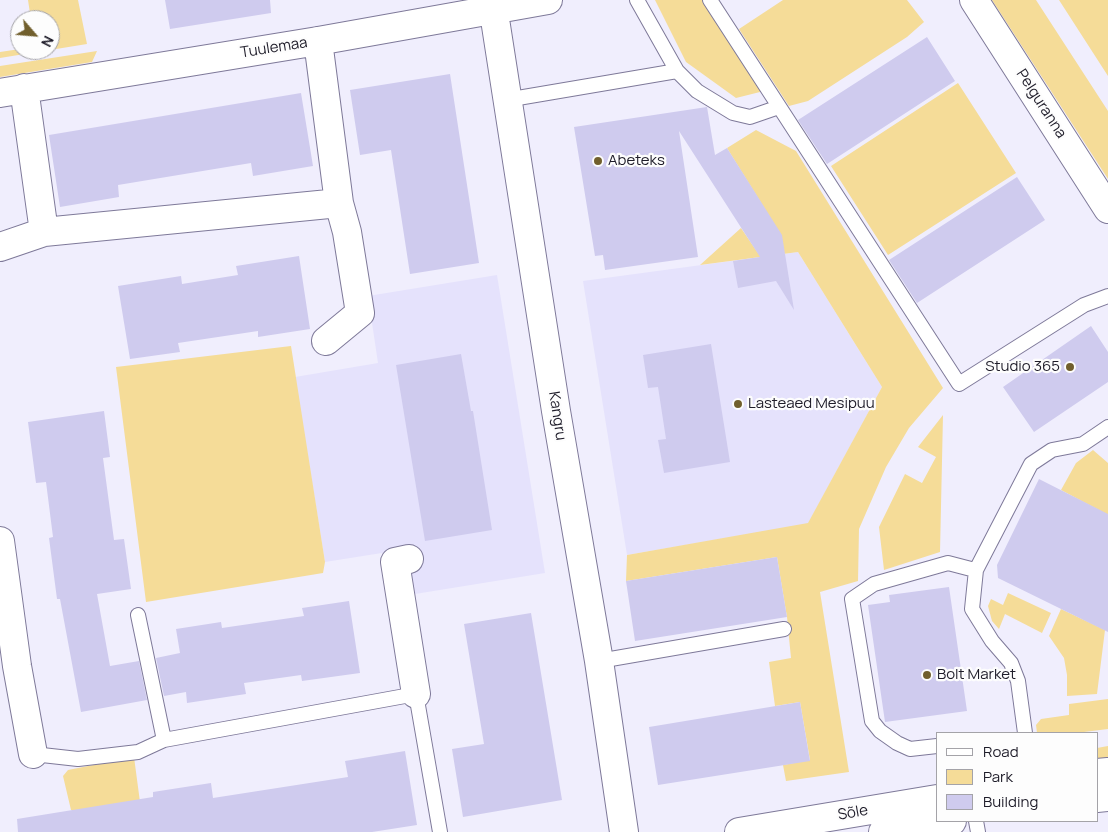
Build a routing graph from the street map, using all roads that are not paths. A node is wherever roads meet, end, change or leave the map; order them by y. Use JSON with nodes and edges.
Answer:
{"nodes":[{"id":1,"x":548,"y":0,"type":"edge"},
{"id":2,"x":637,"y":0,"type":"edge"},
{"id":3,"x":710,"y":0,"type":"edge"},
{"id":4,"x":974,"y":0,"type":"edge"},
{"id":5,"x":493,"y":6,"type":"edge"},
{"id":6,"x":318,"y":41,"type":"junction"},
{"id":7,"x":677,"y":70,"type":"junction"},
{"id":8,"x":12,"y":91,"type":"edge"},
{"id":9,"x":506,"y":100,"type":"junction"},
{"id":10,"x":779,"y":107,"type":"junction"},
{"id":11,"x":339,"y":204,"type":"junction"},
{"id":12,"x":1108,"y":209,"type":"edge"},
{"id":13,"x":44,"y":232,"type":"junction"},
{"id":14,"x":0,"y":247,"type":"edge"},
{"id":15,"x":1108,"y":296,"type":"edge"},
{"id":16,"x":326,"y":341,"type":"dead end"},
{"id":17,"x":1108,"y":427,"type":"edge"},
{"id":18,"x":0,"y":541,"type":"edge"},
{"id":19,"x":409,"y":559,"type":"dead end"},
{"id":20,"x":971,"y":569,"type":"dead end"},
{"id":21,"x":138,"y":615,"type":"dead end"},
{"id":22,"x":784,"y":629,"type":"dead end"},
{"id":23,"x":599,"y":661,"type":"junction"},
{"id":24,"x":9,"y":668,"type":"edge"},
{"id":25,"x":416,"y":694,"type":"junction"},
{"id":26,"x":1025,"y":732,"type":"edge"},
{"id":27,"x":164,"y":740,"type":"junction"},
{"id":28,"x":936,"y":746,"type":"edge"},
{"id":29,"x":34,"y":754,"type":"joint"},
{"id":30,"x":936,"y":799,"type":"edge"},
{"id":31,"x":946,"y":822,"type":"edge"},
{"id":32,"x":440,"y":832,"type":"edge"},
{"id":33,"x":624,"y":832,"type":"edge"},
{"id":34,"x":739,"y":832,"type":"edge"},
{"id":35,"x":883,"y":832,"type":"edge"}],
"edges":[{"from":1,"to":5,"type":"street","name":"Tuulemaa"},
{"from":2,"to":7,"type":"lane"},
{"from":3,"to":10,"type":"lane"},
{"from":4,"to":12,"type":"street","name":"Pelguranna"},
{"from":5,"to":6,"type":"street","name":"Tuulemaa"},
{"from":5,"to":9,"type":"street","name":"Kangru"},
{"from":6,"to":8,"type":"street","name":"Tuulemaa"},
{"from":6,"to":11,"type":"street"},
{"from":7,"to":9,"type":"lane"},
{"from":7,"to":10,"type":"lane"},
{"from":8,"to":13,"type":"street"},
{"from":9,"to":23,"type":"street","name":"Kangru"},
{"from":10,"to":15,"type":"lane"},
{"from":11,"to":13,"type":"street"},
{"from":11,"to":16,"type":"street"},
{"from":13,"to":14,"type":"street"},
{"from":17,"to":26,"type":"lane"},
{"from":18,"to":24,"type":"street"},
{"from":19,"to":25,"type":"street"},
{"from":20,"to":28,"type":"lane"},
{"from":21,"to":27,"type":"lane"},
{"from":22,"to":23,"type":"lane"},
{"from":23,"to":33,"type":"street","name":"Kangru"},
{"from":24,"to":29,"type":"street"},
{"from":25,"to":27,"type":"lane"},
{"from":25,"to":32,"type":"lane"},
{"from":27,"to":29,"type":"lane"},
{"from":30,"to":34,"type":"street","name":"Sõle"},
{"from":31,"to":35,"type":"street","name":"Sõle"}]}
